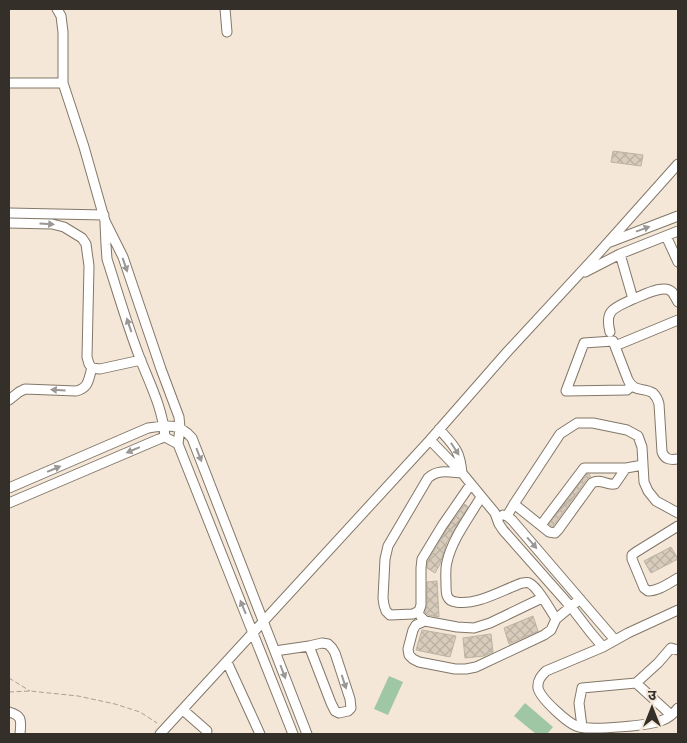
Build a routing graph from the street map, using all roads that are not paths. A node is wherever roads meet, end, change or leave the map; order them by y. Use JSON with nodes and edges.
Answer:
{"nodes":[{"id":1,"x":57,"y":9,"type":"edge"},
{"id":2,"x":225,"y":9,"type":"edge"},
{"id":3,"x":227,"y":32,"type":"dead end"},
{"id":4,"x":9,"y":83,"type":"edge"},
{"id":5,"x":63,"y":83,"type":"junction"},
{"id":6,"x":678,"y":164,"type":"edge"},
{"id":7,"x":9,"y":213,"type":"edge"},
{"id":8,"x":678,"y":216,"type":"edge"},
{"id":9,"x":104,"y":218,"type":"junction"},
{"id":10,"x":9,"y":223,"type":"edge"},
{"id":11,"x":678,"y":231,"type":"edge"},
{"id":12,"x":666,"y":236,"type":"junction"},
{"id":13,"x":608,"y":242,"type":"junction"},
{"id":14,"x":620,"y":254,"type":"junction"},
{"id":15,"x":678,"y":262,"type":"edge"},
{"id":16,"x":578,"y":276,"type":"junction"},
{"id":17,"x":134,"y":289,"type":"junction"},
{"id":18,"x":118,"y":294,"type":"junction"},
{"id":19,"x":633,"y":300,"type":"junction"},
{"id":20,"x":678,"y":302,"type":"edge"},
{"id":21,"x":678,"y":320,"type":"edge"},
{"id":22,"x":610,"y":332,"type":"dead end"},
{"id":23,"x":149,"y":336,"type":"junction"},
{"id":24,"x":134,"y":342,"type":"junction"},
{"id":25,"x":615,"y":346,"type":"junction"},
{"id":26,"x":141,"y":360,"type":"junction"},
{"id":27,"x":92,"y":368,"type":"junction"},
{"id":28,"x":163,"y":374,"type":"junction"},
{"id":29,"x":148,"y":378,"type":"junction"},
{"id":30,"x":631,"y":386,"type":"junction"},
{"id":31,"x":9,"y":400,"type":"edge"},
{"id":32,"x":164,"y":426,"type":"junction"},
{"id":33,"x":180,"y":428,"type":"junction"},
{"id":34,"x":439,"y":429,"type":"junction"},
{"id":35,"x":165,"y":437,"type":"junction"},
{"id":36,"x":430,"y":440,"type":"junction"},
{"id":37,"x":178,"y":444,"type":"junction"},
{"id":38,"x":678,"y":460,"type":"edge"},
{"id":39,"x":643,"y":465,"type":"junction"},
{"id":40,"x":626,"y":468,"type":"junction"},
{"id":41,"x":462,"y":473,"type":"junction"},
{"id":42,"x":471,"y":484,"type":"junction"},
{"id":43,"x":9,"y":488,"type":"edge"},
{"id":44,"x":481,"y":497,"type":"junction"},
{"id":45,"x":9,"y":503,"type":"edge"},
{"id":46,"x":514,"y":504,"type":"junction"},
{"id":47,"x":495,"y":513,"type":"junction"},
{"id":48,"x":678,"y":513,"type":"edge"},
{"id":49,"x":507,"y":516,"type":"junction"},
{"id":50,"x":542,"y":525,"type":"junction"},
{"id":51,"x":678,"y":526,"type":"edge"},
{"id":52,"x":678,"y":578,"type":"edge"},
{"id":53,"x":542,"y":598,"type":"junction"},
{"id":54,"x":580,"y":598,"type":"junction"},
{"id":55,"x":571,"y":607,"type":"junction"},
{"id":56,"x":678,"y":610,"type":"edge"},
{"id":57,"x":419,"y":611,"type":"junction"},
{"id":58,"x":556,"y":619,"type":"junction"},
{"id":59,"x":425,"y":621,"type":"junction"},
{"id":60,"x":263,"y":622,"type":"junction"},
{"id":61,"x":253,"y":633,"type":"junction"},
{"id":62,"x":615,"y":640,"type":"junction"},
{"id":63,"x":310,"y":646,"type":"junction"},
{"id":64,"x":603,"y":646,"type":"junction"},
{"id":65,"x":678,"y":650,"type":"edge"},
{"id":66,"x":275,"y":651,"type":"junction"},
{"id":67,"x":227,"y":662,"type":"junction"},
{"id":68,"x":636,"y":682,"type":"junction"},
{"id":69,"x":183,"y":710,"type":"junction"},
{"id":70,"x":9,"y":712,"type":"edge"},
{"id":71,"x":675,"y":712,"type":"edge"},
{"id":72,"x":582,"y":727,"type":"junction"},
{"id":73,"x":163,"y":731,"type":"edge"},
{"id":74,"x":207,"y":731,"type":"dead end"},
{"id":75,"x":20,"y":734,"type":"edge"},
{"id":76,"x":260,"y":734,"type":"edge"},
{"id":77,"x":293,"y":734,"type":"edge"},
{"id":78,"x":307,"y":734,"type":"edge"}],
"edges":[{"from":1,"to":5,"type":"street"},
{"from":2,"to":3,"type":"street"},
{"from":4,"to":5,"type":"street"},
{"from":5,"to":9,"type":"street"},
{"from":6,"to":13,"type":"street"},
{"from":7,"to":9,"type":"street"},
{"from":13,"to":8,"type":"street","one_way":true},
{"from":9,"to":17,"type":"street","one_way":true},
{"from":9,"to":18,"type":"street"},
{"from":10,"to":27,"type":"street","one_way":true},
{"from":11,"to":12,"type":"street"},
{"from":12,"to":14,"type":"street"},
{"from":12,"to":15,"type":"street"},
{"from":13,"to":16,"type":"street"},
{"from":14,"to":16,"type":"street"},
{"from":14,"to":19,"type":"street"},
{"from":16,"to":34,"type":"street"},
{"from":17,"to":18,"type":"street"},
{"from":17,"to":23,"type":"street"},
{"from":24,"to":18,"type":"street","one_way":true},
{"from":19,"to":20,"type":"street"},
{"from":19,"to":22,"type":"street"},
{"from":21,"to":25,"type":"street"},
{"from":23,"to":24,"type":"street"},
{"from":23,"to":28,"type":"street"},
{"from":24,"to":26,"type":"street"},
{"from":25,"to":30,"type":"street"},
{"from":25,"to":30,"type":"street"},
{"from":26,"to":27,"type":"street"},
{"from":26,"to":29,"type":"street"},
{"from":27,"to":31,"type":"street","one_way":true},
{"from":28,"to":29,"type":"street"},
{"from":28,"to":33,"type":"street"},
{"from":29,"to":32,"type":"street"},
{"from":30,"to":38,"type":"street"},
{"from":32,"to":33,"type":"street"},
{"from":32,"to":35,"type":"street"},
{"from":43,"to":32,"type":"street","one_way":true},
{"from":33,"to":37,"type":"street"},
{"from":33,"to":60,"type":"street","one_way":true},
{"from":34,"to":36,"type":"street"},
{"from":34,"to":41,"type":"street","one_way":true},
{"from":35,"to":37,"type":"street"},
{"from":35,"to":45,"type":"street","one_way":true},
{"from":36,"to":41,"type":"street"},
{"from":36,"to":60,"type":"street"},
{"from":61,"to":37,"type":"street","one_way":true},
{"from":39,"to":40,"type":"street"},
{"from":39,"to":46,"type":"street"},
{"from":39,"to":48,"type":"street"},
{"from":40,"to":50,"type":"street"},
{"from":40,"to":50,"type":"street"},
{"from":41,"to":42,"type":"street"},
{"from":41,"to":57,"type":"street"},
{"from":42,"to":44,"type":"street"},
{"from":42,"to":57,"type":"street"},
{"from":44,"to":47,"type":"street"},
{"from":44,"to":53,"type":"street"},
{"from":46,"to":49,"type":"street"},
{"from":46,"to":50,"type":"street"},
{"from":47,"to":49,"type":"street"},
{"from":47,"to":55,"type":"street"},
{"from":49,"to":54,"type":"street","one_way":true},
{"from":51,"to":52,"type":"street"},
{"from":53,"to":58,"type":"street"},
{"from":53,"to":59,"type":"street"},
{"from":54,"to":55,"type":"street"},
{"from":54,"to":62,"type":"street"},
{"from":55,"to":58,"type":"street"},
{"from":55,"to":64,"type":"street"},
{"from":56,"to":62,"type":"street"},
{"from":57,"to":59,"type":"street"},
{"from":58,"to":59,"type":"street"},
{"from":60,"to":61,"type":"street"},
{"from":60,"to":66,"type":"street"},
{"from":61,"to":67,"type":"street"},
{"from":61,"to":77,"type":"street"},
{"from":62,"to":64,"type":"street"},
{"from":63,"to":63,"type":"street","one_way":true},
{"from":63,"to":66,"type":"street"},
{"from":64,"to":72,"type":"street"},
{"from":65,"to":68,"type":"street"},
{"from":66,"to":78,"type":"street","one_way":true},
{"from":67,"to":69,"type":"street"},
{"from":67,"to":76,"type":"street"},
{"from":68,"to":71,"type":"street"},
{"from":68,"to":72,"type":"street"},
{"from":69,"to":73,"type":"street"},
{"from":69,"to":74,"type":"street"},
{"from":70,"to":75,"type":"street"},
{"from":71,"to":72,"type":"street"}]}
